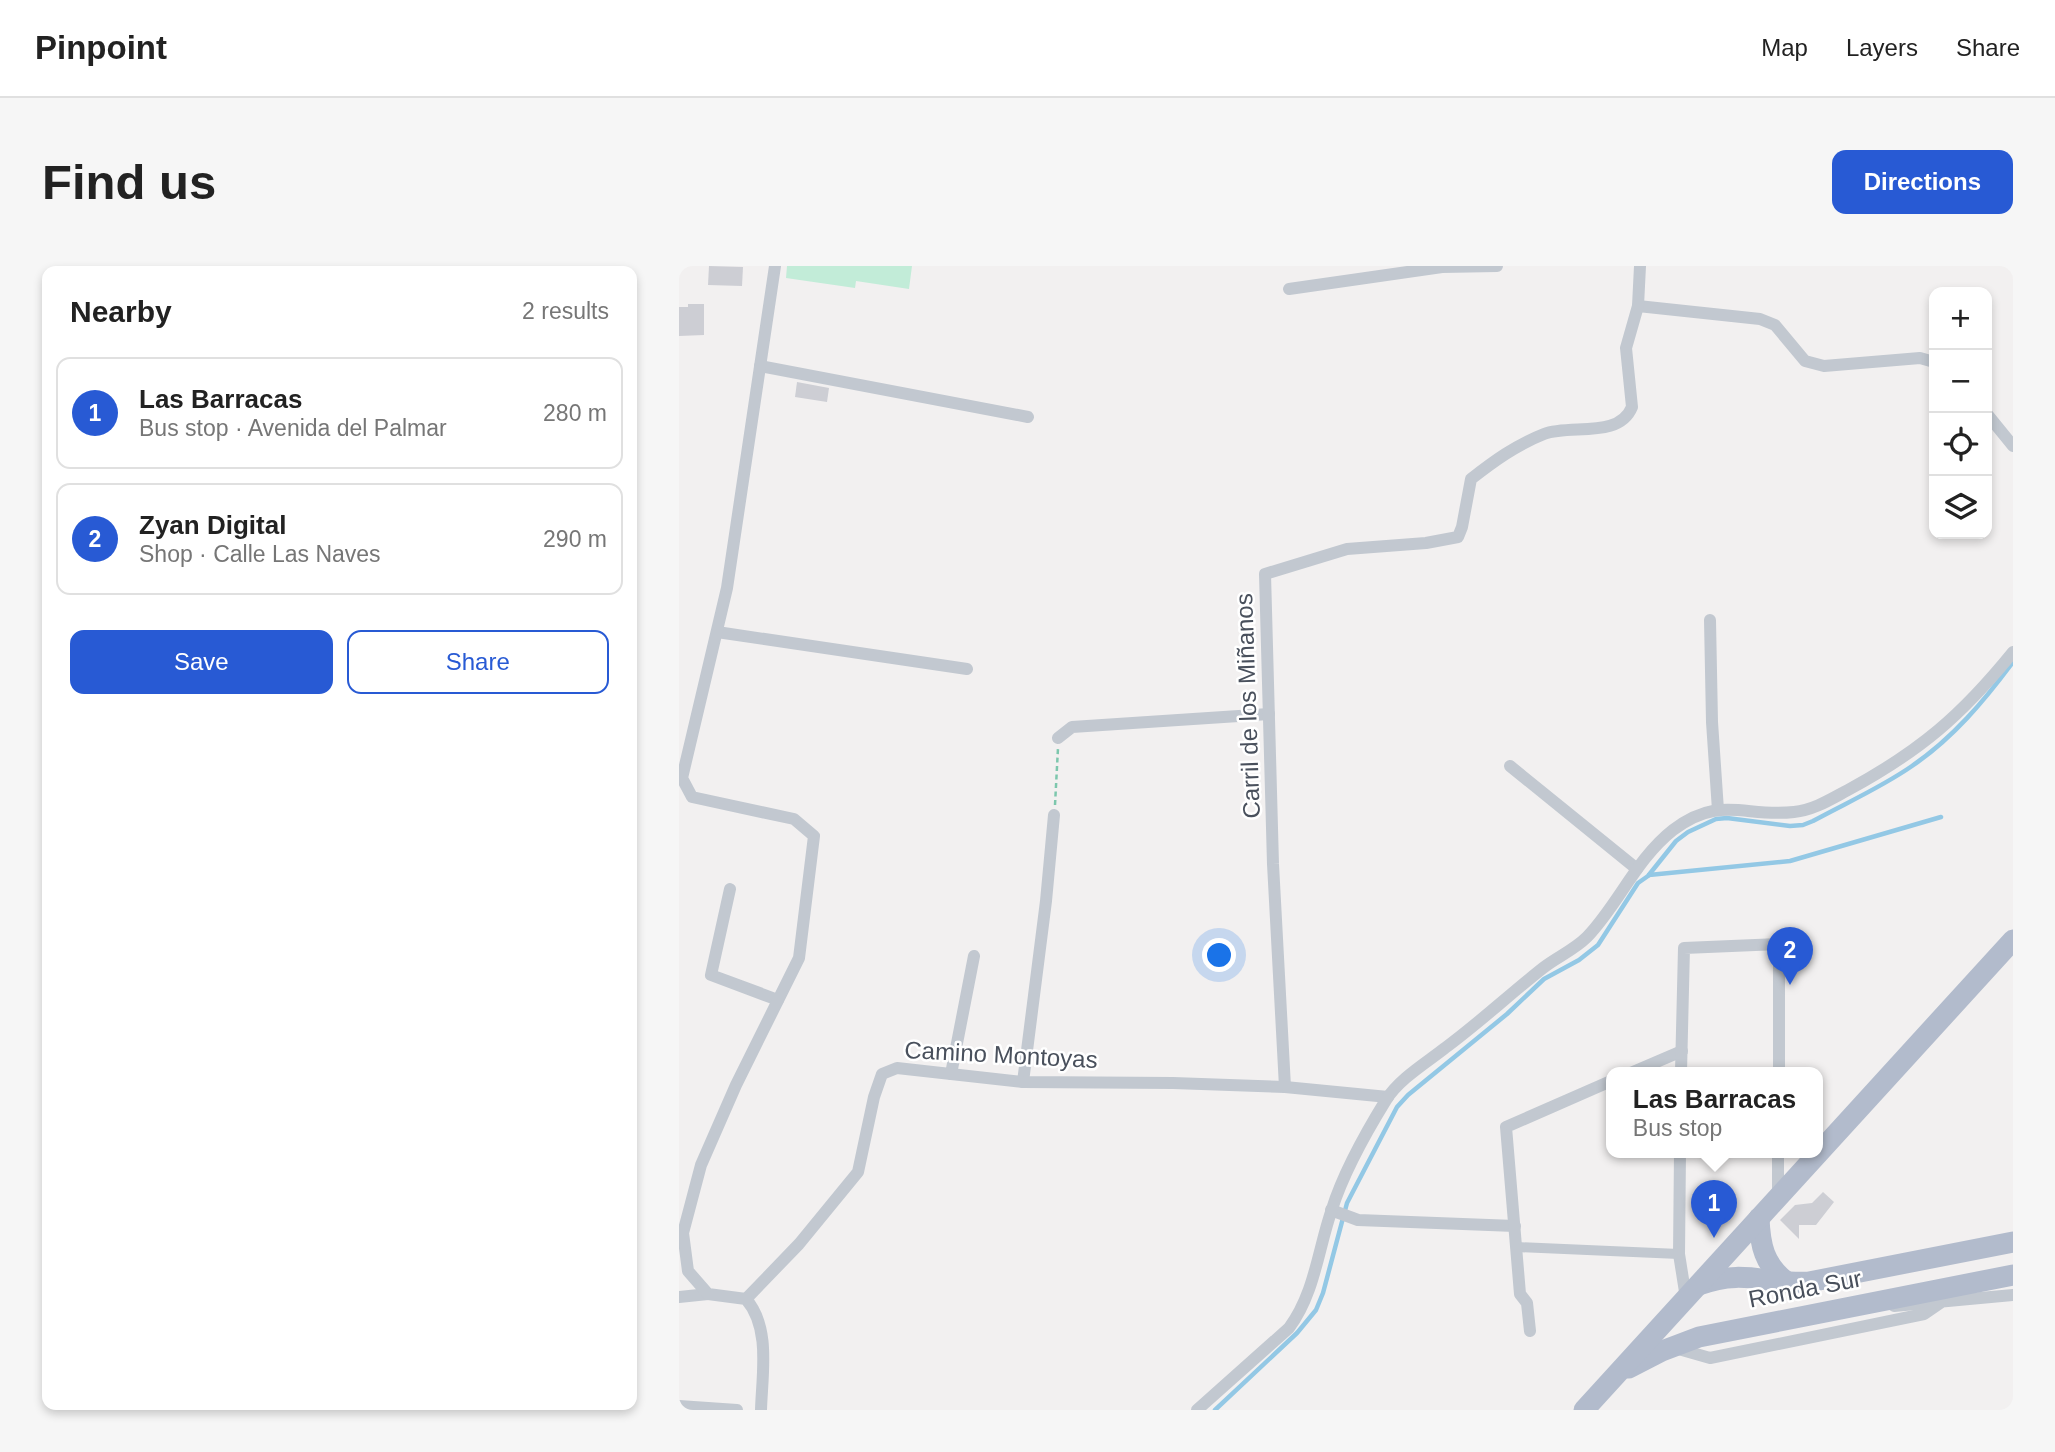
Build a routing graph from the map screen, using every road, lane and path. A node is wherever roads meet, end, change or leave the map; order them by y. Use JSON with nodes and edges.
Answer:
{"nodes":[{"id":1,"x":775,"y":266,"type":"edge"},
{"id":2,"x":1497,"y":266,"type":"edge"},
{"id":3,"x":1640,"y":266,"type":"edge"},
{"id":4,"x":1289,"y":289,"type":"dead end"},
{"id":5,"x":1638,"y":306,"type":"junction"},
{"id":6,"x":1929,"y":361,"type":"edge"},
{"id":7,"x":760,"y":366,"type":"junction"},
{"id":8,"x":1028,"y":417,"type":"dead end"},
{"id":9,"x":1992,"y":420,"type":"edge"},
{"id":10,"x":2013,"y":446,"type":"edge"},
{"id":11,"x":1710,"y":620,"type":"dead end"},
{"id":12,"x":717,"y":632,"type":"junction"},
{"id":13,"x":2013,"y":652,"type":"edge"},
{"id":14,"x":967,"y":668,"type":"dead end"},
{"id":15,"x":1269,"y":714,"type":"junction"},
{"id":16,"x":1058,"y":738,"type":"joint"},
{"id":17,"x":1510,"y":766,"type":"dead end"},
{"id":18,"x":1718,"y":810,"type":"junction"},
{"id":19,"x":1054,"y":815,"type":"joint"},
{"id":20,"x":1637,"y":869,"type":"junction"},
{"id":21,"x":730,"y":889,"type":"dead end"},
{"id":22,"x":2013,"y":940,"type":"edge"},
{"id":23,"x":974,"y":956,"type":"dead end"},
{"id":24,"x":778,"y":1000,"type":"junction"},
{"id":25,"x":1682,"y":1051,"type":"junction"},
{"id":26,"x":1645,"y":1067,"type":"edge"},
{"id":27,"x":1681,"y":1067,"type":"edge"},
{"id":28,"x":1779,"y":1067,"type":"edge"},
{"id":29,"x":951,"y":1074,"type":"junction"},
{"id":30,"x":1023,"y":1082,"type":"junction"},
{"id":31,"x":1606,"y":1084,"type":"edge"},
{"id":32,"x":1285,"y":1087,"type":"junction"},
{"id":33,"x":1388,"y":1097,"type":"junction"},
{"id":34,"x":1823,"y":1149,"type":"edge"},
{"id":35,"x":1680,"y":1158,"type":"edge"},
{"id":36,"x":1778,"y":1158,"type":"edge"},
{"id":37,"x":1814,"y":1158,"type":"edge"},
{"id":38,"x":1778,"y":1198,"type":"junction"},
{"id":39,"x":1331,"y":1210,"type":"junction"},
{"id":40,"x":1759,"y":1218,"type":"junction"},
{"id":41,"x":1515,"y":1226,"type":"junction"},
{"id":42,"x":2013,"y":1242,"type":"edge"},
{"id":43,"x":1517,"y":1247,"type":"junction"},
{"id":44,"x":1679,"y":1254,"type":"junction"},
{"id":45,"x":1897,"y":1265,"type":"junction"},
{"id":46,"x":2013,"y":1275,"type":"edge"},
{"id":47,"x":1787,"y":1282,"type":"junction"},
{"id":48,"x":1692,"y":1292,"type":"junction"},
{"id":49,"x":708,"y":1294,"type":"junction"},
{"id":50,"x":2013,"y":1295,"type":"edge"},
{"id":51,"x":679,"y":1297,"type":"edge"},
{"id":52,"x":746,"y":1299,"type":"junction"},
{"id":53,"x":1940,"y":1303,"type":"junction"},
{"id":54,"x":1848,"y":1308,"type":"junction"},
{"id":55,"x":1815,"y":1314,"type":"junction"},
{"id":56,"x":1530,"y":1331,"type":"dead end"},
{"id":57,"x":1671,"y":1347,"type":"junction"},
{"id":58,"x":1615,"y":1376,"type":"junction"},
{"id":59,"x":679,"y":1406,"type":"edge"},
{"id":60,"x":737,"y":1410,"type":"edge"},
{"id":61,"x":761,"y":1410,"type":"edge"},
{"id":62,"x":1197,"y":1410,"type":"edge"},
{"id":63,"x":1584,"y":1410,"type":"edge"}],
"edges":[{"from":1,"to":7,"type":"street"},
{"from":2,"to":4,"type":"street"},
{"from":3,"to":5,"type":"street"},
{"from":5,"to":6,"type":"street"},
{"from":5,"to":15,"type":"street","name":"Carril de los Miñanos"},
{"from":7,"to":8,"type":"street"},
{"from":7,"to":12,"type":"street"},
{"from":9,"to":10,"type":"street"},
{"from":11,"to":18,"type":"street"},
{"from":12,"to":14,"type":"street"},
{"from":12,"to":24,"type":"street"},
{"from":13,"to":18,"type":"street"},
{"from":15,"to":16,"type":"street"},
{"from":15,"to":32,"type":"street","name":"Carril de los Miñanos"},
{"from":16,"to":19,"type":"path"},
{"from":17,"to":20,"type":"street"},
{"from":18,"to":20,"type":"street"},
{"from":19,"to":30,"type":"street"},
{"from":20,"to":33,"type":"street"},
{"from":21,"to":24,"type":"street"},
{"from":22,"to":34,"type":"main road"},
{"from":23,"to":29,"type":"street"},
{"from":24,"to":49,"type":"street"},
{"from":25,"to":26,"type":"street"},
{"from":25,"to":27,"type":"street"},
{"from":25,"to":28,"type":"street"},
{"from":29,"to":30,"type":"street","name":"Camino Montoyas"},
{"from":29,"to":52,"type":"street","name":"Camino Montoyas"},
{"from":30,"to":32,"type":"street","name":"Camino Montoyas"},
{"from":31,"to":41,"type":"street"},
{"from":32,"to":33,"type":"street","name":"Camino Montoyas"},
{"from":33,"to":39,"type":"street"},
{"from":35,"to":44,"type":"street"},
{"from":36,"to":38,"type":"street"},
{"from":37,"to":38,"type":"main road"},
{"from":38,"to":40,"type":"main road"},
{"from":39,"to":41,"type":"street"},
{"from":39,"to":62,"type":"street"},
{"from":40,"to":47,"type":"main road"},
{"from":40,"to":48,"type":"main road"},
{"from":41,"to":43,"type":"street"},
{"from":42,"to":45,"type":"main road","name":"Ronda Sur"},
{"from":43,"to":44,"type":"street"},
{"from":43,"to":56,"type":"street"},
{"from":44,"to":48,"type":"street"},
{"from":45,"to":47,"type":"main road","name":"Ronda Sur"},
{"from":45,"to":55,"type":"main road"},
{"from":46,"to":54,"type":"main road","name":"Ronda Sur"},
{"from":47,"to":48,"type":"main road","name":"Ronda Sur"},
{"from":48,"to":58,"type":"main road"},
{"from":49,"to":51,"type":"street"},
{"from":49,"to":52,"type":"street"},
{"from":50,"to":53,"type":"street"},
{"from":52,"to":61,"type":"street"},
{"from":53,"to":54,"type":"street"},
{"from":53,"to":57,"type":"street"},
{"from":54,"to":55,"type":"main road","name":"Ronda Sur"},
{"from":55,"to":57,"type":"main road","name":"Ronda Sur"},
{"from":57,"to":58,"type":"main road","name":"Ronda Sur"},
{"from":58,"to":63,"type":"main road"},
{"from":59,"to":60,"type":"street"}]}
